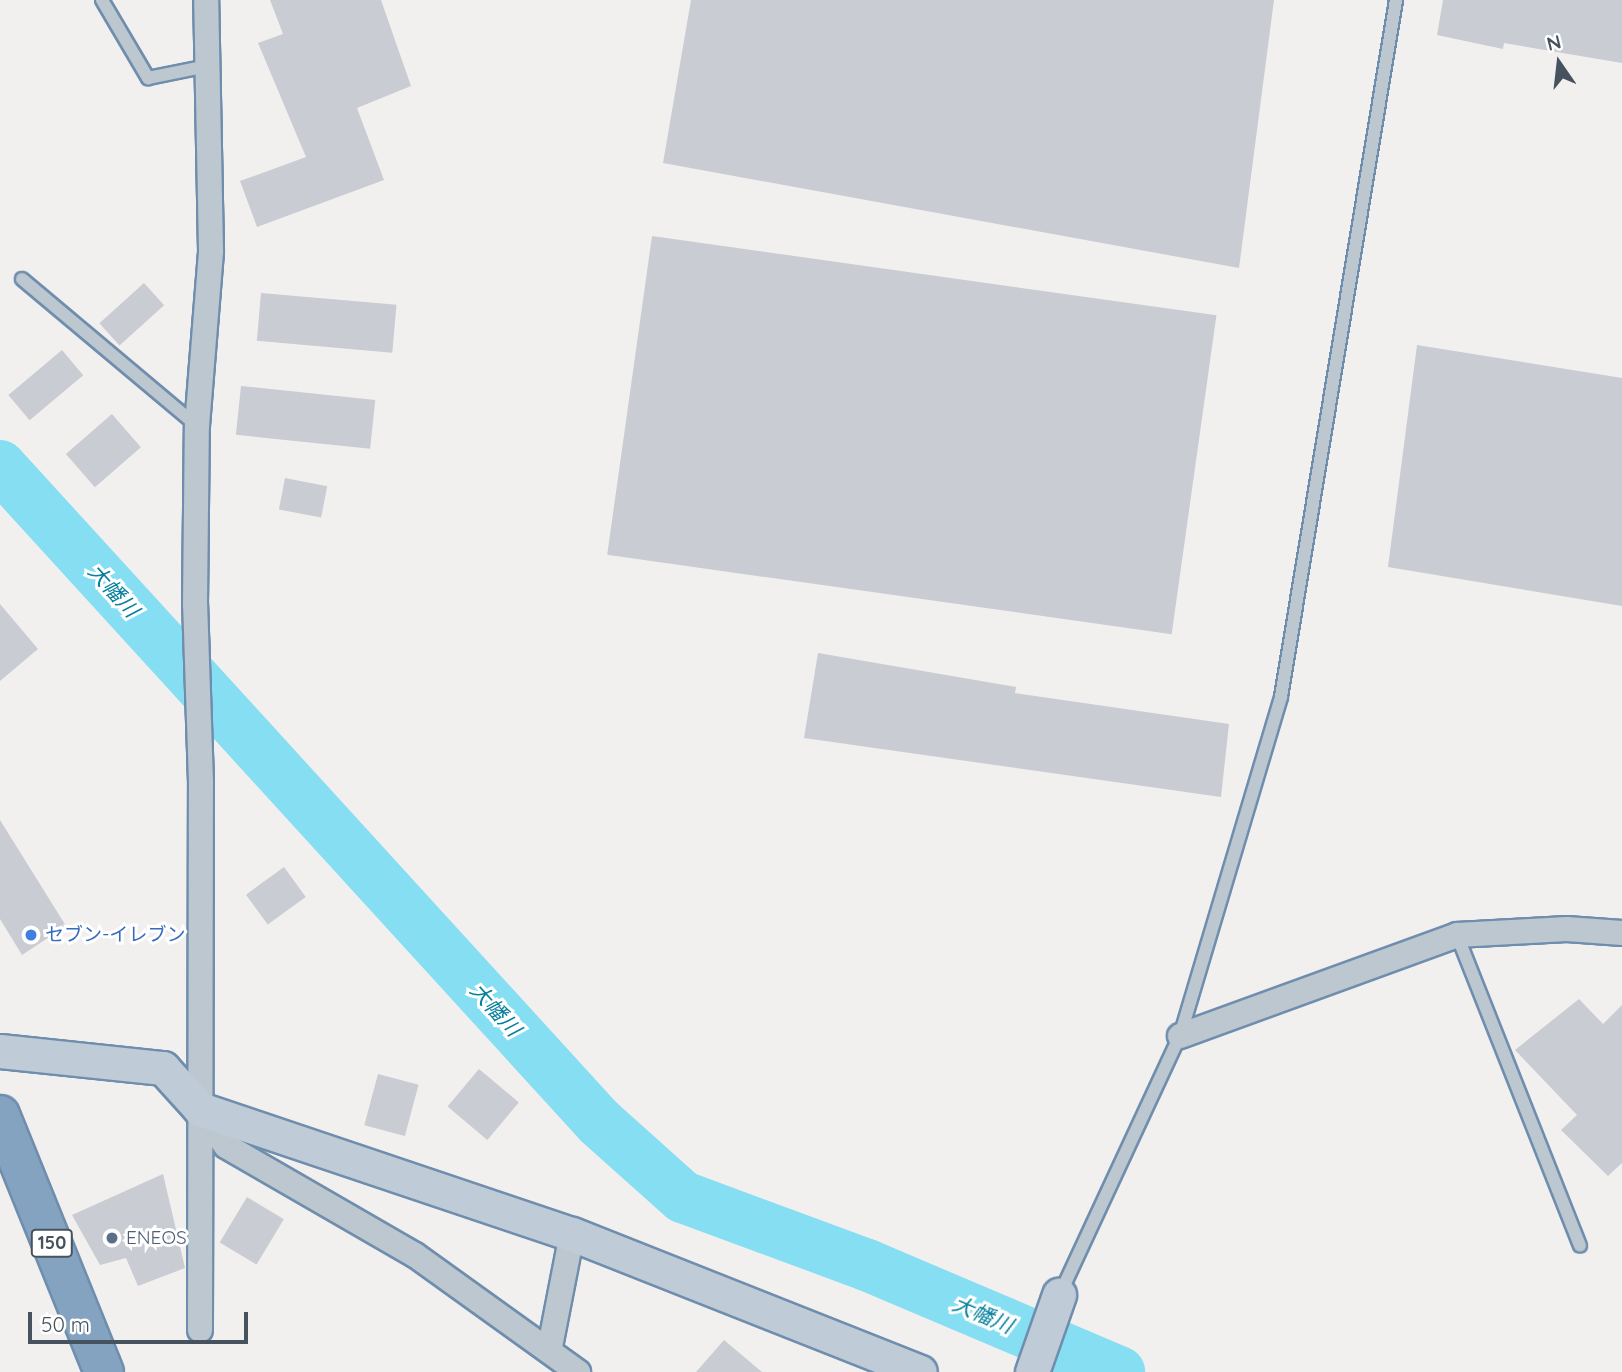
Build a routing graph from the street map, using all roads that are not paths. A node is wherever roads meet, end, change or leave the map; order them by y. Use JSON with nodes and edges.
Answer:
{"nodes":[{"id":1,"x":102,"y":0,"type":"edge"},
{"id":2,"x":206,"y":0,"type":"edge"},
{"id":3,"x":1396,"y":0,"type":"edge"},
{"id":4,"x":207,"y":66,"type":"junction"},
{"id":5,"x":22,"y":279,"type":"dead end"},
{"id":6,"x":197,"y":426,"type":"junction"},
{"id":7,"x":1622,"y":933,"type":"edge"},
{"id":8,"x":1457,"y":935,"type":"junction"},
{"id":9,"x":1180,"y":1036,"type":"junction"},
{"id":10,"x":0,"y":1051,"type":"edge"},
{"id":11,"x":200,"y":1110,"type":"junction"},
{"id":12,"x":0,"y":1115,"type":"edge"},
{"id":13,"x":572,"y":1234,"type":"junction"},
{"id":14,"x":1580,"y":1246,"type":"dead end"},
{"id":15,"x":1059,"y":1295,"type":"joint"},
{"id":16,"x":200,"y":1330,"type":"dead end"},
{"id":17,"x":550,"y":1347,"type":"junction"},
{"id":18,"x":104,"y":1372,"type":"edge"},
{"id":19,"x":578,"y":1372,"type":"edge"},
{"id":20,"x":920,"y":1372,"type":"edge"},
{"id":21,"x":1032,"y":1372,"type":"edge"}],
"edges":[{"from":1,"to":4,"type":"lane"},
{"from":2,"to":4,"type":"street"},
{"from":3,"to":9,"type":"lane"},
{"from":4,"to":6,"type":"street"},
{"from":5,"to":6,"type":"lane"},
{"from":6,"to":11,"type":"street"},
{"from":7,"to":8,"type":"street"},
{"from":8,"to":9,"type":"street"},
{"from":8,"to":14,"type":"lane"},
{"from":9,"to":15,"type":"lane"},
{"from":10,"to":11,"type":"street"},
{"from":11,"to":13,"type":"street"},
{"from":11,"to":16,"type":"street"},
{"from":11,"to":17,"type":"street"},
{"from":12,"to":18,"type":"highway","number":"150"},
{"from":13,"to":17,"type":"street"},
{"from":13,"to":20,"type":"street"},
{"from":15,"to":21,"type":"street"},
{"from":17,"to":19,"type":"street"}]}
